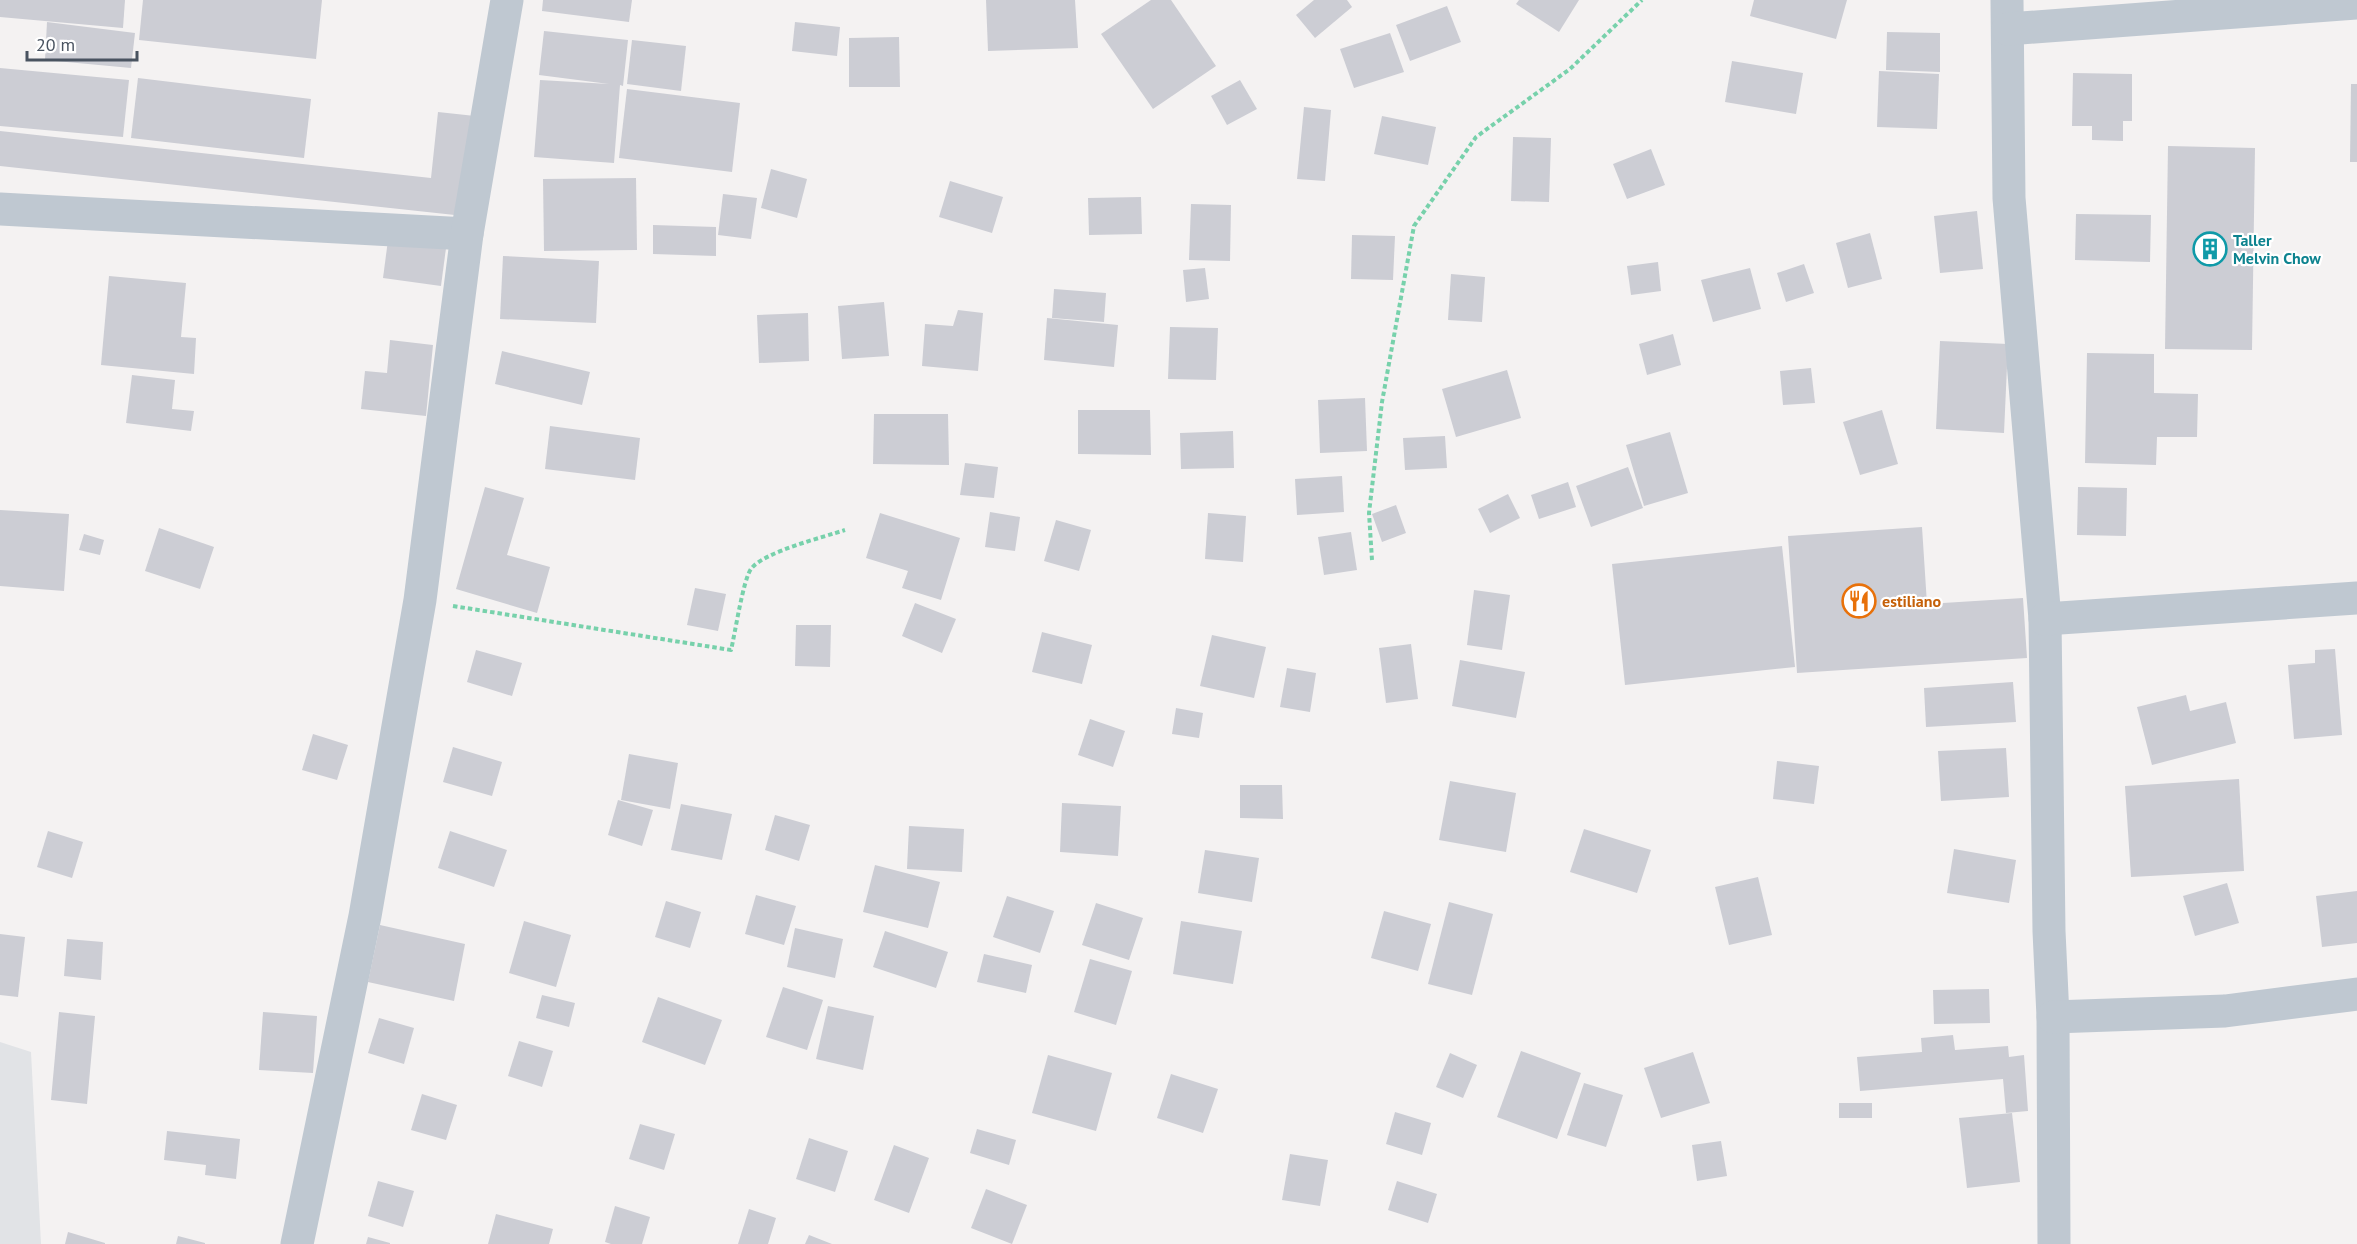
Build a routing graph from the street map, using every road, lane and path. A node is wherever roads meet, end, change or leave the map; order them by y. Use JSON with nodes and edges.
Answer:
{"nodes":[{"id":1,"x":507,"y":0,"type":"edge"},
{"id":2,"x":1641,"y":0,"type":"edge"},
{"id":3,"x":2357,"y":3,"type":"edge"},
{"id":4,"x":2008,"y":15,"type":"edge"},
{"id":5,"x":0,"y":209,"type":"edge"},
{"id":6,"x":467,"y":234,"type":"junction"},
{"id":7,"x":845,"y":530,"type":"dead end"},
{"id":8,"x":1372,"y":560,"type":"dead end"},
{"id":9,"x":2357,"y":598,"type":"edge"},
{"id":10,"x":420,"y":600,"type":"junction"},
{"id":11,"x":2045,"y":619,"type":"junction"},
{"id":12,"x":2357,"y":994,"type":"edge"},
{"id":13,"x":2053,"y":1017,"type":"junction"},
{"id":14,"x":297,"y":1244,"type":"edge"},
{"id":15,"x":2054,"y":1244,"type":"edge"}],
"edges":[{"from":1,"to":6,"type":"street"},
{"from":2,"to":8,"type":"path"},
{"from":3,"to":4,"type":"street"},
{"from":4,"to":11,"type":"street"},
{"from":5,"to":6,"type":"street"},
{"from":6,"to":10,"type":"street"},
{"from":7,"to":10,"type":"path"},
{"from":9,"to":11,"type":"street"},
{"from":10,"to":14,"type":"street"},
{"from":11,"to":13,"type":"street"},
{"from":12,"to":13,"type":"street"},
{"from":13,"to":15,"type":"street"}]}
